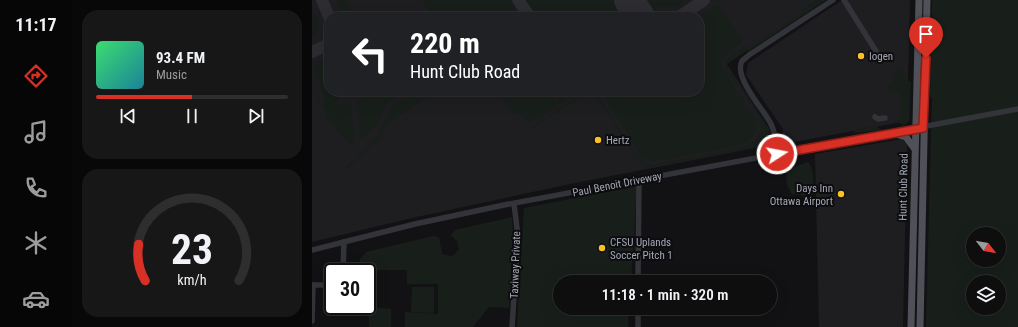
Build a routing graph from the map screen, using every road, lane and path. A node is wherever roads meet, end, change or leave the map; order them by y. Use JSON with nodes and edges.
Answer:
{"nodes":[{"id":1,"x":833,"y":0,"type":"edge"},
{"id":2,"x":844,"y":0,"type":"edge"},
{"id":3,"x":919,"y":0,"type":"edge"},
{"id":4,"x":927,"y":0,"type":"edge"},
{"id":5,"x":880,"y":56,"type":"dead end"},
{"id":6,"x":1018,"y":109,"type":"edge"},
{"id":7,"x":875,"y":117,"type":"dead end"},
{"id":8,"x":883,"y":119,"type":"dead end"},
{"id":9,"x":923,"y":128,"type":"junction"},
{"id":10,"x":916,"y":129,"type":"junction"},
{"id":11,"x":892,"y":133,"type":"junction"},
{"id":12,"x":915,"y":149,"type":"junction"},
{"id":13,"x":777,"y":154,"type":"junction"},
{"id":14,"x":639,"y":179,"type":"junction"},
{"id":15,"x":514,"y":204,"type":"junction"},
{"id":16,"x":344,"y":242,"type":"junction"},
{"id":17,"x":312,"y":250,"type":"edge"},
{"id":18,"x":343,"y":263,"type":"edge"},
{"id":19,"x":638,"y":275,"type":"edge"},
{"id":20,"x":313,"y":285,"type":"edge"},
{"id":21,"x":324,"y":285,"type":"edge"},
{"id":22,"x":638,"y":315,"type":"edge"},
{"id":23,"x":312,"y":321,"type":"edge"},
{"id":24,"x":512,"y":327,"type":"edge"},
{"id":25,"x":638,"y":327,"type":"edge"},
{"id":26,"x":911,"y":327,"type":"edge"},
{"id":27,"x":920,"y":327,"type":"edge"}],
"edges":[{"from":1,"to":13,"type":"street"},
{"from":2,"to":5,"type":"street"},
{"from":3,"to":10,"type":"main road","name":"Hunt Club Road"},
{"from":4,"to":9,"type":"main road","name":"Hunt Club Road"},
{"from":6,"to":9,"type":"street","name":"Paul Benoit Driveway"},
{"from":7,"to":8,"type":"street"},
{"from":9,"to":10,"type":"street","name":"Paul Benoit Driveway"},
{"from":9,"to":27,"type":"main road","name":"Hunt Club Road"},
{"from":10,"to":11,"type":"street","name":"Paul Benoit Driveway"},
{"from":10,"to":12,"type":"main road","name":"Hunt Club Road"},
{"from":11,"to":12,"type":"main road"},
{"from":11,"to":13,"type":"street","name":"Paul Benoit Driveway"},
{"from":12,"to":26,"type":"main road","name":"Hunt Club Road"},
{"from":13,"to":14,"type":"street","name":"Paul Benoit Driveway"},
{"from":14,"to":15,"type":"street","name":"Paul Benoit Driveway"},
{"from":14,"to":19,"type":"street"},
{"from":15,"to":16,"type":"street","name":"Paul Benoit Driveway"},
{"from":15,"to":24,"type":"street","name":"Taxiway Private"},
{"from":16,"to":17,"type":"street","name":"Paul Benoit Driveway"},
{"from":16,"to":18,"type":"street"},
{"from":20,"to":21,"type":"street"},
{"from":20,"to":23,"type":"street"},
{"from":22,"to":25,"type":"street"}]}
